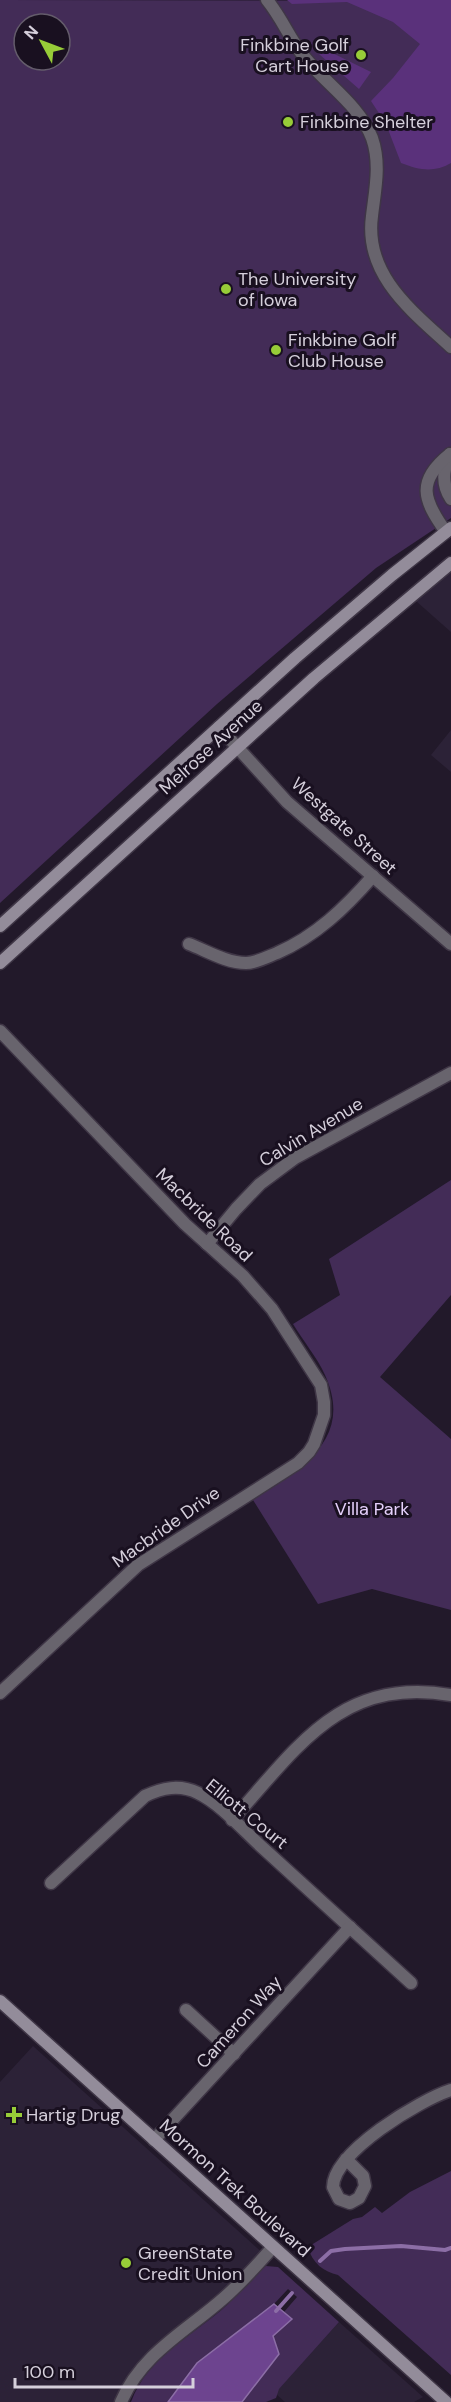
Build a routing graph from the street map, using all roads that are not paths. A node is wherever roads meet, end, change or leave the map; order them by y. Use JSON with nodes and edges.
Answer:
{"nodes":[{"id":1,"x":267,"y":0,"type":"edge"},
{"id":2,"x":451,"y":346,"type":"edge"},
{"id":3,"x":451,"y":453,"type":"edge"},
{"id":4,"x":451,"y":499,"type":"edge"},
{"id":5,"x":448,"y":530,"type":"edge"},
{"id":6,"x":451,"y":563,"type":"edge"},
{"id":7,"x":219,"y":728,"type":"junction"},
{"id":8,"x":237,"y":748,"type":"junction"},
{"id":9,"x":373,"y":876,"type":"junction"},
{"id":10,"x":0,"y":926,"type":"edge"},
{"id":11,"x":189,"y":944,"type":"dead end"},
{"id":12,"x":451,"y":944,"type":"edge"},
{"id":13,"x":0,"y":963,"type":"edge"},
{"id":14,"x":0,"y":1031,"type":"edge"},
{"id":15,"x":451,"y":1072,"type":"edge"},
{"id":16,"x":207,"y":1244,"type":"junction"},
{"id":17,"x":309,"y":1452,"type":"joint"},
{"id":18,"x":0,"y":1693,"type":"edge"},
{"id":19,"x":451,"y":1695,"type":"edge"},
{"id":20,"x":232,"y":1820,"type":"junction"},
{"id":21,"x":51,"y":1884,"type":"dead end"},
{"id":22,"x":350,"y":1927,"type":"junction"},
{"id":23,"x":411,"y":1983,"type":"dead end"},
{"id":24,"x":0,"y":2001,"type":"edge"},
{"id":25,"x":186,"y":2010,"type":"dead end"},
{"id":26,"x":234,"y":2055,"type":"junction"},
{"id":27,"x":451,"y":2090,"type":"edge"},
{"id":28,"x":154,"y":2140,"type":"junction"},
{"id":29,"x":346,"y":2159,"type":"dead end"},
{"id":30,"x":273,"y":2247,"type":"junction"},
{"id":31,"x":121,"y":2402,"type":"edge"},
{"id":32,"x":446,"y":2402,"type":"edge"}],
"edges":[{"from":1,"to":2,"type":"street"},
{"from":3,"to":4,"type":"street"},
{"from":3,"to":5,"type":"street"},
{"from":5,"to":7,"type":"main road","name":"Melrose Avenue"},
{"from":6,"to":8,"type":"main road","name":"Melrose Avenue"},
{"from":7,"to":8,"type":"street","name":"Westgate Street"},
{"from":7,"to":10,"type":"main road","name":"Melrose Avenue"},
{"from":8,"to":9,"type":"street","name":"Westgate Street"},
{"from":8,"to":13,"type":"main road","name":"Melrose Avenue"},
{"from":9,"to":11,"type":"street"},
{"from":9,"to":12,"type":"street","name":"Westgate Street"},
{"from":14,"to":16,"type":"street","name":"Macbride Road"},
{"from":15,"to":16,"type":"street","name":"Calvin Avenue"},
{"from":16,"to":17,"type":"street","name":"Macbride Road"},
{"from":17,"to":18,"type":"street","name":"Macbride Drive"},
{"from":19,"to":20,"type":"street"},
{"from":20,"to":21,"type":"street","name":"Elliott Court"},
{"from":20,"to":22,"type":"street","name":"Elliott Court"},
{"from":22,"to":23,"type":"street","name":"Elliott Court"},
{"from":22,"to":26,"type":"street","name":"Cameron Way"},
{"from":24,"to":28,"type":"main road","name":"Mormon Trek Boulevard"},
{"from":25,"to":26,"type":"street"},
{"from":26,"to":28,"type":"street","name":"Cameron Way"},
{"from":27,"to":29,"type":"street"},
{"from":28,"to":30,"type":"main road","name":"Mormon Trek Boulevard"},
{"from":30,"to":31,"type":"street"},
{"from":30,"to":32,"type":"main road","name":"Mormon Trek Boulevard"}]}
